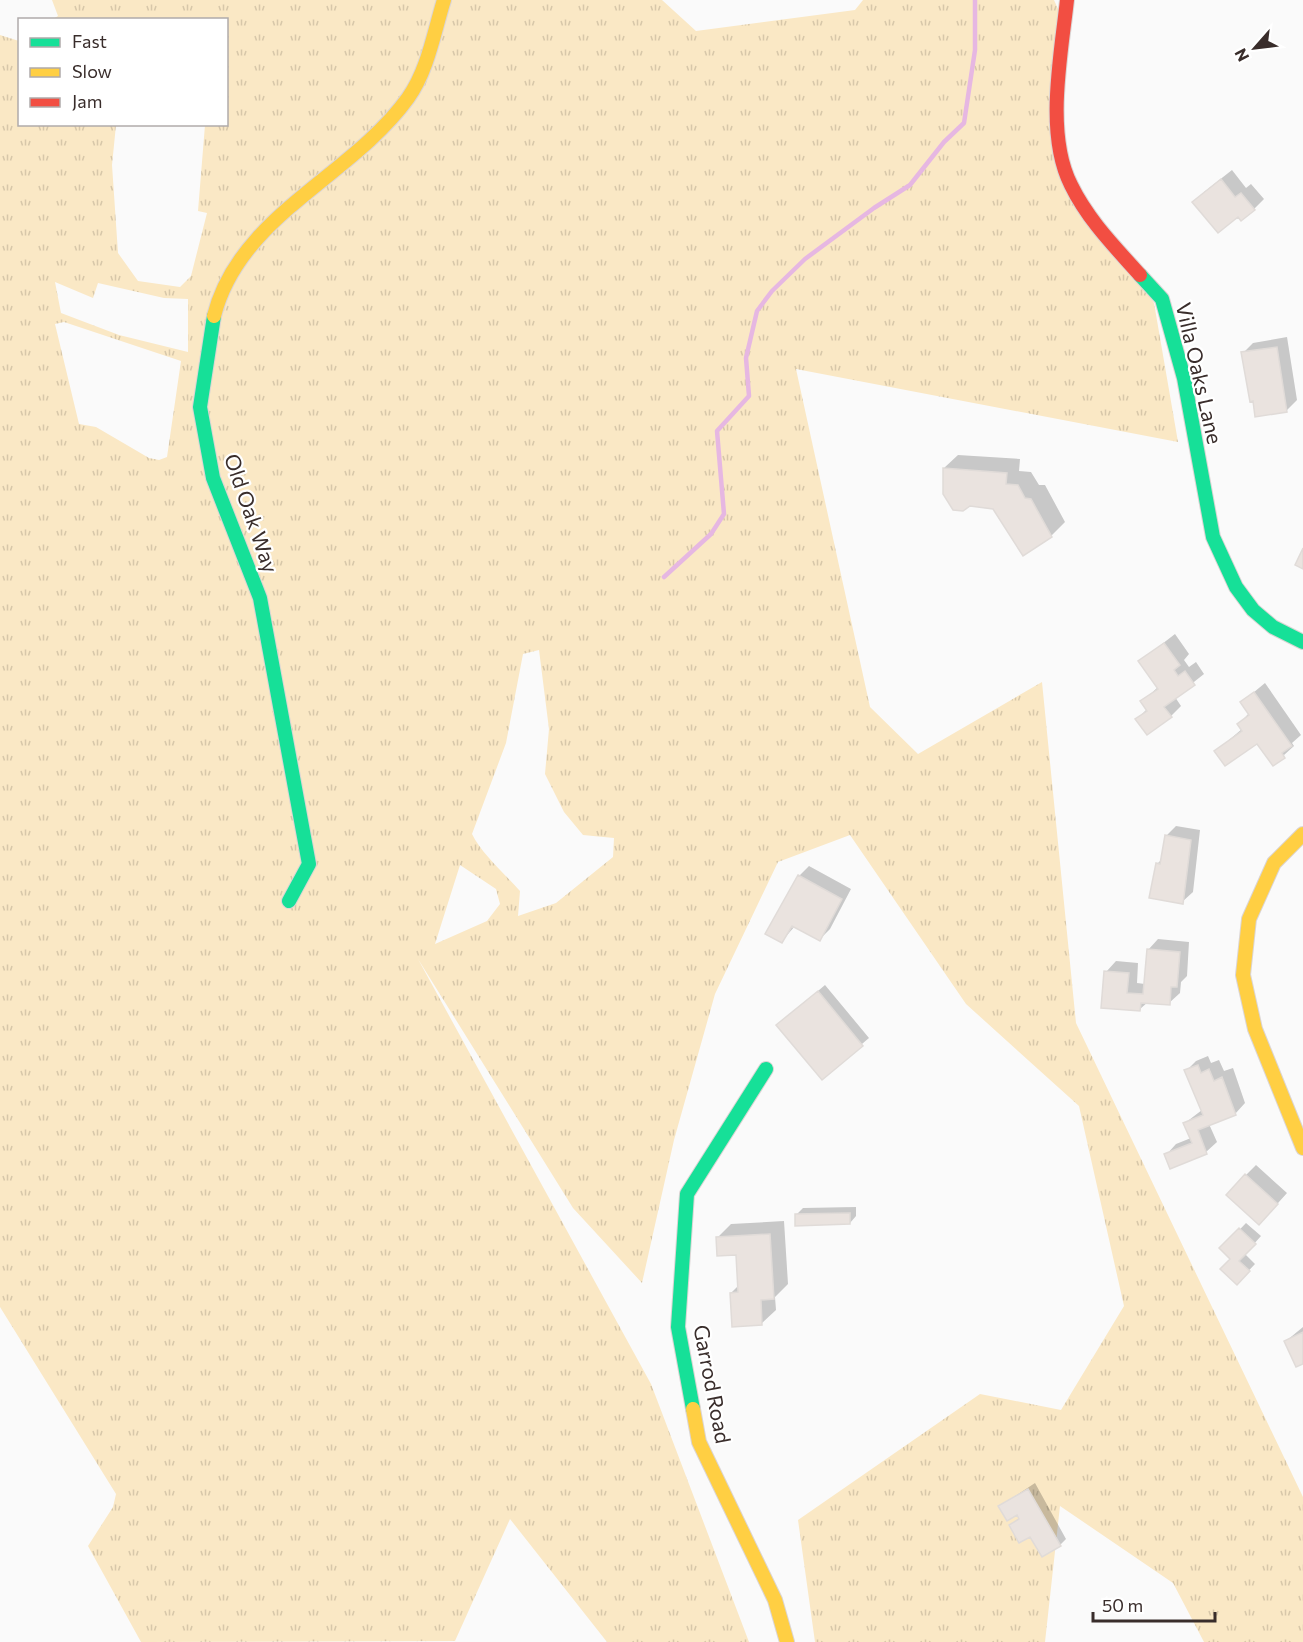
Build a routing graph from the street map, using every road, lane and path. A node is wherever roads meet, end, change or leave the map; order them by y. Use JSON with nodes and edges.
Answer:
{"nodes":[{"id":1,"x":444,"y":0,"type":"edge"},
{"id":2,"x":1067,"y":0,"type":"edge"},
{"id":3,"x":1303,"y":642,"type":"edge"},
{"id":4,"x":1303,"y":834,"type":"edge"},
{"id":5,"x":289,"y":901,"type":"dead end"},
{"id":6,"x":766,"y":1069,"type":"dead end"},
{"id":7,"x":1303,"y":1148,"type":"edge"},
{"id":8,"x":787,"y":1642,"type":"edge"}],
"edges":[{"from":1,"to":5,"type":"street","name":"Old Oak Way"},
{"from":2,"to":3,"type":"street","name":"Villa Oaks Lane"},
{"from":4,"to":7,"type":"street"},
{"from":6,"to":8,"type":"street","name":"Garrod Road"}]}
